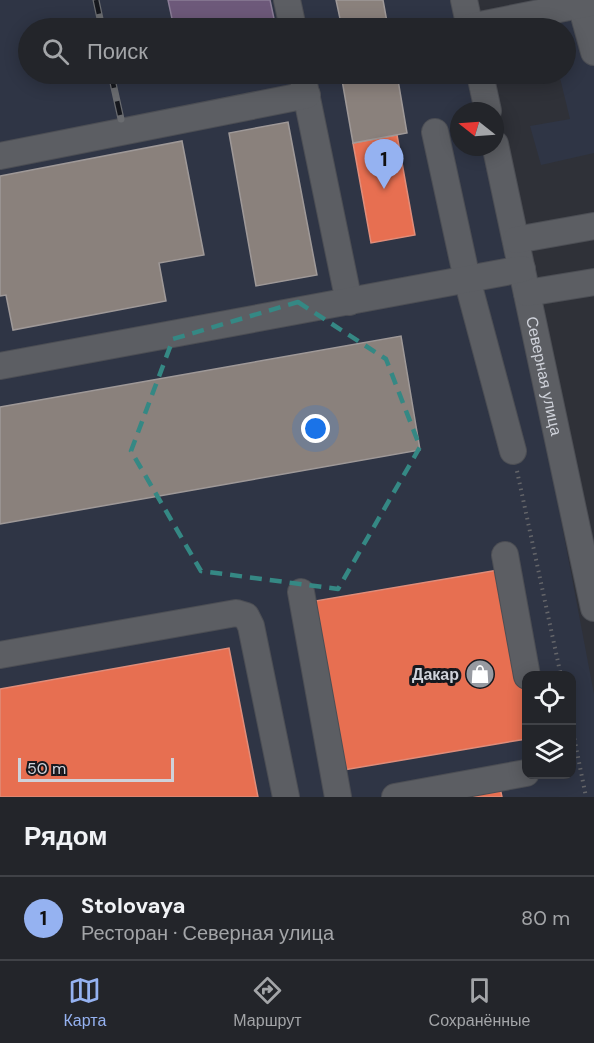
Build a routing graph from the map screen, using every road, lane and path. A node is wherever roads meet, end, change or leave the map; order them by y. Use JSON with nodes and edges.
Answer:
{"nodes":[{"id":1,"x":287,"y":0,"type":"edge"},
{"id":2,"x":464,"y":0,"type":"edge"},
{"id":3,"x":587,"y":4,"type":"edge"},
{"id":4,"x":291,"y":18,"type":"edge"},
{"id":5,"x":468,"y":18,"type":"edge"},
{"id":6,"x":519,"y":18,"type":"edge"},
{"id":7,"x":594,"y":52,"type":"edge"},
{"id":8,"x":304,"y":84,"type":"edge"},
{"id":9,"x":482,"y":84,"type":"edge"},
{"id":10,"x":486,"y":102,"type":"edge"},
{"id":11,"x":435,"y":132,"type":"dead end"},
{"id":12,"x":0,"y":156,"type":"edge"},
{"id":13,"x":498,"y":156,"type":"edge"},
{"id":14,"x":594,"y":226,"type":"edge"},
{"id":15,"x":516,"y":240,"type":"junction"},
{"id":16,"x":467,"y":279,"type":"junction"},
{"id":17,"x":524,"y":281,"type":"junction"},
{"id":18,"x":594,"y":282,"type":"edge"},
{"id":19,"x":349,"y":302,"type":"junction"},
{"id":20,"x":0,"y":366,"type":"edge"},
{"id":21,"x":513,"y":451,"type":"joint"},
{"id":22,"x":587,"y":537,"type":"edge"},
{"id":23,"x":505,"y":555,"type":"dead end"},
{"id":24,"x":301,"y":592,"type":"dead end"},
{"id":25,"x":594,"y":608,"type":"edge"},
{"id":26,"x":0,"y":655,"type":"edge"},
{"id":27,"x":526,"y":671,"type":"edge"},
{"id":28,"x":560,"y":671,"type":"edge"},
{"id":29,"x":576,"y":747,"type":"edge"},
{"id":30,"x":515,"y":782,"type":"edge"},
{"id":31,"x":286,"y":797,"type":"edge"},
{"id":32,"x":338,"y":797,"type":"edge"},
{"id":33,"x":395,"y":797,"type":"edge"},
{"id":34,"x":586,"y":797,"type":"edge"}],
"edges":[{"from":1,"to":4,"type":"street"},
{"from":2,"to":5,"type":"street"},
{"from":3,"to":6,"type":"street"},
{"from":3,"to":7,"type":"street"},
{"from":8,"to":12,"type":"street"},
{"from":8,"to":19,"type":"street"},
{"from":9,"to":10,"type":"street"},
{"from":11,"to":16,"type":"street"},
{"from":13,"to":15,"type":"street","name":"Северная улица"},
{"from":14,"to":15,"type":"street"},
{"from":15,"to":17,"type":"street","name":"Северная улица"},
{"from":16,"to":17,"type":"street"},
{"from":16,"to":19,"type":"street"},
{"from":16,"to":21,"type":"street"},
{"from":17,"to":18,"type":"street"},
{"from":17,"to":22,"type":"street","name":"Северная улица"},
{"from":19,"to":20,"type":"street"},
{"from":21,"to":28,"type":"path"},
{"from":22,"to":25,"type":"street","name":"Северная улица"},
{"from":23,"to":27,"type":"street"},
{"from":24,"to":32,"type":"street"},
{"from":26,"to":31,"type":"street"},
{"from":29,"to":34,"type":"path"},
{"from":30,"to":33,"type":"street"}]}
